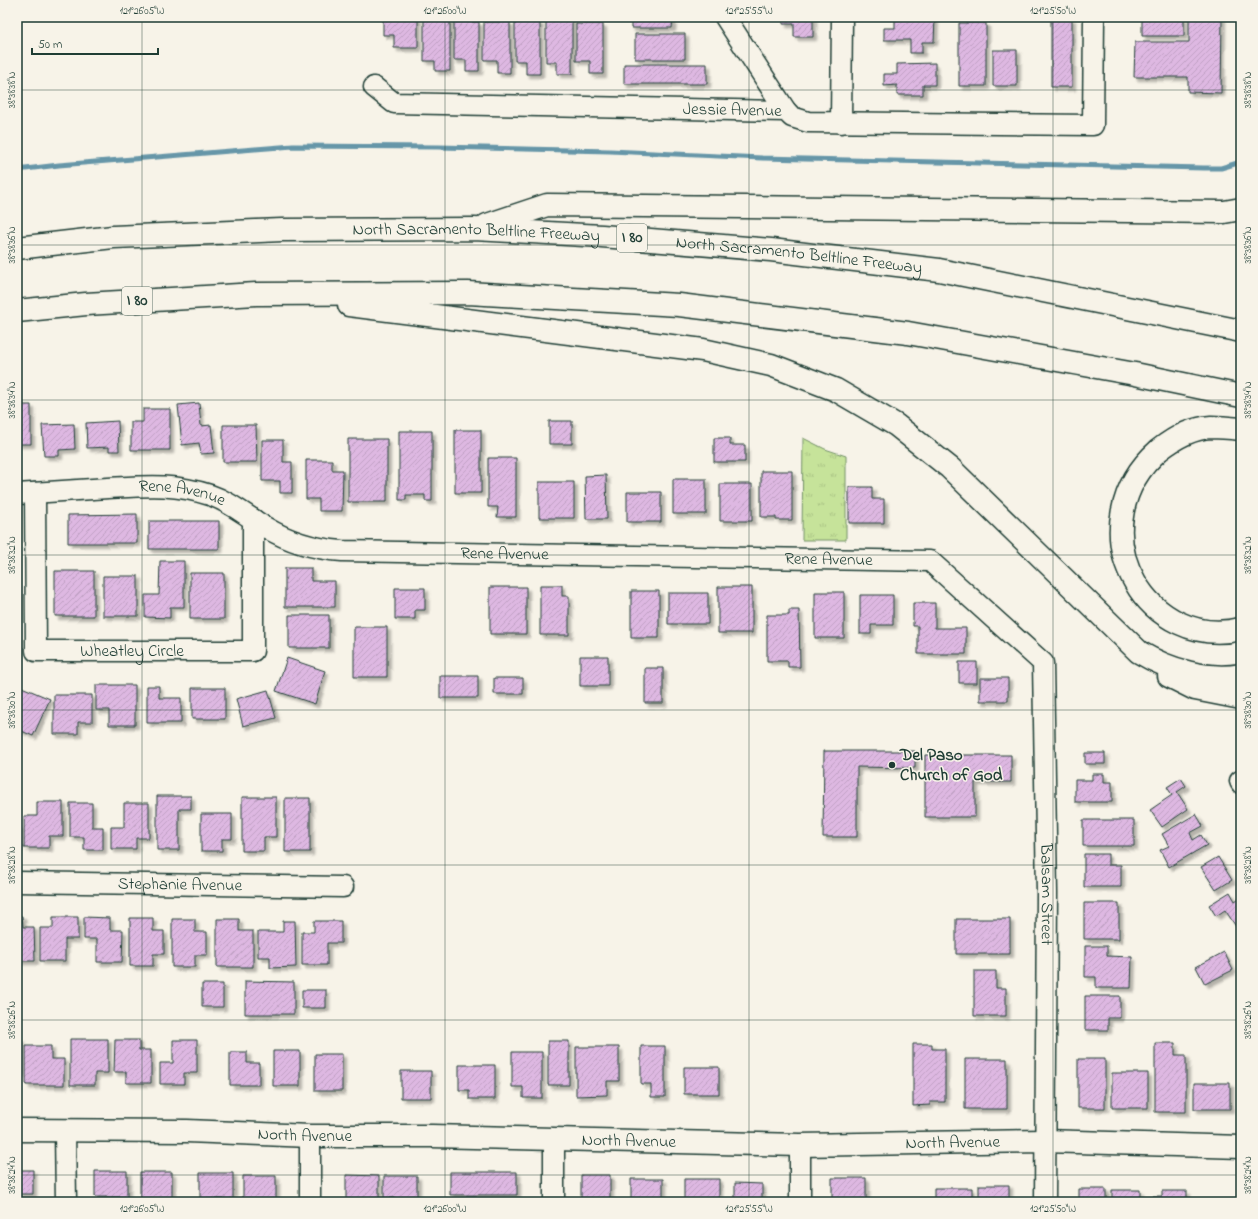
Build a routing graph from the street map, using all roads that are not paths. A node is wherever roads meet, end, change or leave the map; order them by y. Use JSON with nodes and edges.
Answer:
{"nodes":[{"id":1,"x":725,"y":17,"type":"edge"},
{"id":2,"x":842,"y":17,"type":"edge"},
{"id":3,"x":1094,"y":17,"type":"edge"},
{"id":4,"x":374,"y":87,"type":"dead end"},
{"id":5,"x":786,"y":111,"type":"junction"},
{"id":6,"x":841,"y":123,"type":"junction"},
{"id":7,"x":1241,"y":209,"type":"edge"},
{"id":8,"x":474,"y":229,"type":"junction"},
{"id":9,"x":17,"y":248,"type":"edge"},
{"id":10,"x":256,"y":294,"type":"junction"},
{"id":11,"x":17,"y":311,"type":"edge"},
{"id":12,"x":1241,"y":331,"type":"edge"},
{"id":13,"x":1241,"y":396,"type":"edge"},
{"id":14,"x":1241,"y":429,"type":"edge"},
{"id":15,"x":26,"y":493,"type":"edge"},
{"id":16,"x":253,"y":519,"type":"junction"},
{"id":17,"x":987,"y":611,"type":"joint"},
{"id":18,"x":1241,"y":629,"type":"edge"},
{"id":19,"x":1147,"y":656,"type":"junction"},
{"id":20,"x":1241,"y":675,"type":"edge"},
{"id":21,"x":1241,"y":698,"type":"edge"},
{"id":22,"x":17,"y":882,"type":"edge"},
{"id":23,"x":343,"y":887,"type":"dead end"},
{"id":24,"x":17,"y":1130,"type":"edge"},
{"id":25,"x":65,"y":1131,"type":"junction"},
{"id":26,"x":310,"y":1136,"type":"junction"},
{"id":27,"x":554,"y":1139,"type":"junction"},
{"id":28,"x":1045,"y":1141,"type":"junction"},
{"id":29,"x":800,"y":1144,"type":"junction"},
{"id":30,"x":1241,"y":1147,"type":"edge"},
{"id":31,"x":66,"y":1202,"type":"edge"},
{"id":32,"x":310,"y":1202,"type":"edge"},
{"id":33,"x":554,"y":1202,"type":"edge"},
{"id":34,"x":800,"y":1202,"type":"edge"},
{"id":35,"x":1045,"y":1202,"type":"edge"}],
"edges":[{"from":1,"to":5,"type":"street"},
{"from":2,"to":6,"type":"street"},
{"from":3,"to":6,"type":"street","name":"Jessie Avenue"},
{"from":4,"to":5,"type":"street","name":"Jessie Avenue"},
{"from":5,"to":6,"type":"street","name":"Jessie Avenue"},
{"from":7,"to":8,"type":"main road"},
{"from":8,"to":9,"type":"main road","name":"North Sacramento Beltline Freeway","number":"I 80"},
{"from":8,"to":12,"type":"main road","name":"North Sacramento Beltline Freeway","number":"I 80"},
{"from":10,"to":11,"type":"main road","number":"I 80"},
{"from":10,"to":13,"type":"main road","number":"I 80"},
{"from":10,"to":19,"type":"main road"},
{"from":14,"to":18,"type":"main road"},
{"from":15,"to":16,"type":"street","name":"Rene Avenue"},
{"from":15,"to":16,"type":"street","name":"Wheatley Circle"},
{"from":16,"to":17,"type":"street","name":"Rene Avenue"},
{"from":17,"to":28,"type":"street","name":"Balsam Street"},
{"from":19,"to":20,"type":"main road"},
{"from":19,"to":21,"type":"main road"},
{"from":22,"to":23,"type":"street","name":"Stephanie Avenue"},
{"from":24,"to":25,"type":"main road","name":"North Avenue"},
{"from":25,"to":26,"type":"main road","name":"North Avenue"},
{"from":25,"to":31,"type":"street"},
{"from":26,"to":27,"type":"main road","name":"North Avenue"},
{"from":26,"to":32,"type":"street"},
{"from":27,"to":29,"type":"main road","name":"North Avenue"},
{"from":27,"to":33,"type":"street"},
{"from":28,"to":29,"type":"main road","name":"North Avenue"},
{"from":28,"to":30,"type":"main road","name":"North Avenue"},
{"from":28,"to":35,"type":"street","name":"Balsam Street"},
{"from":29,"to":34,"type":"street"}]}
